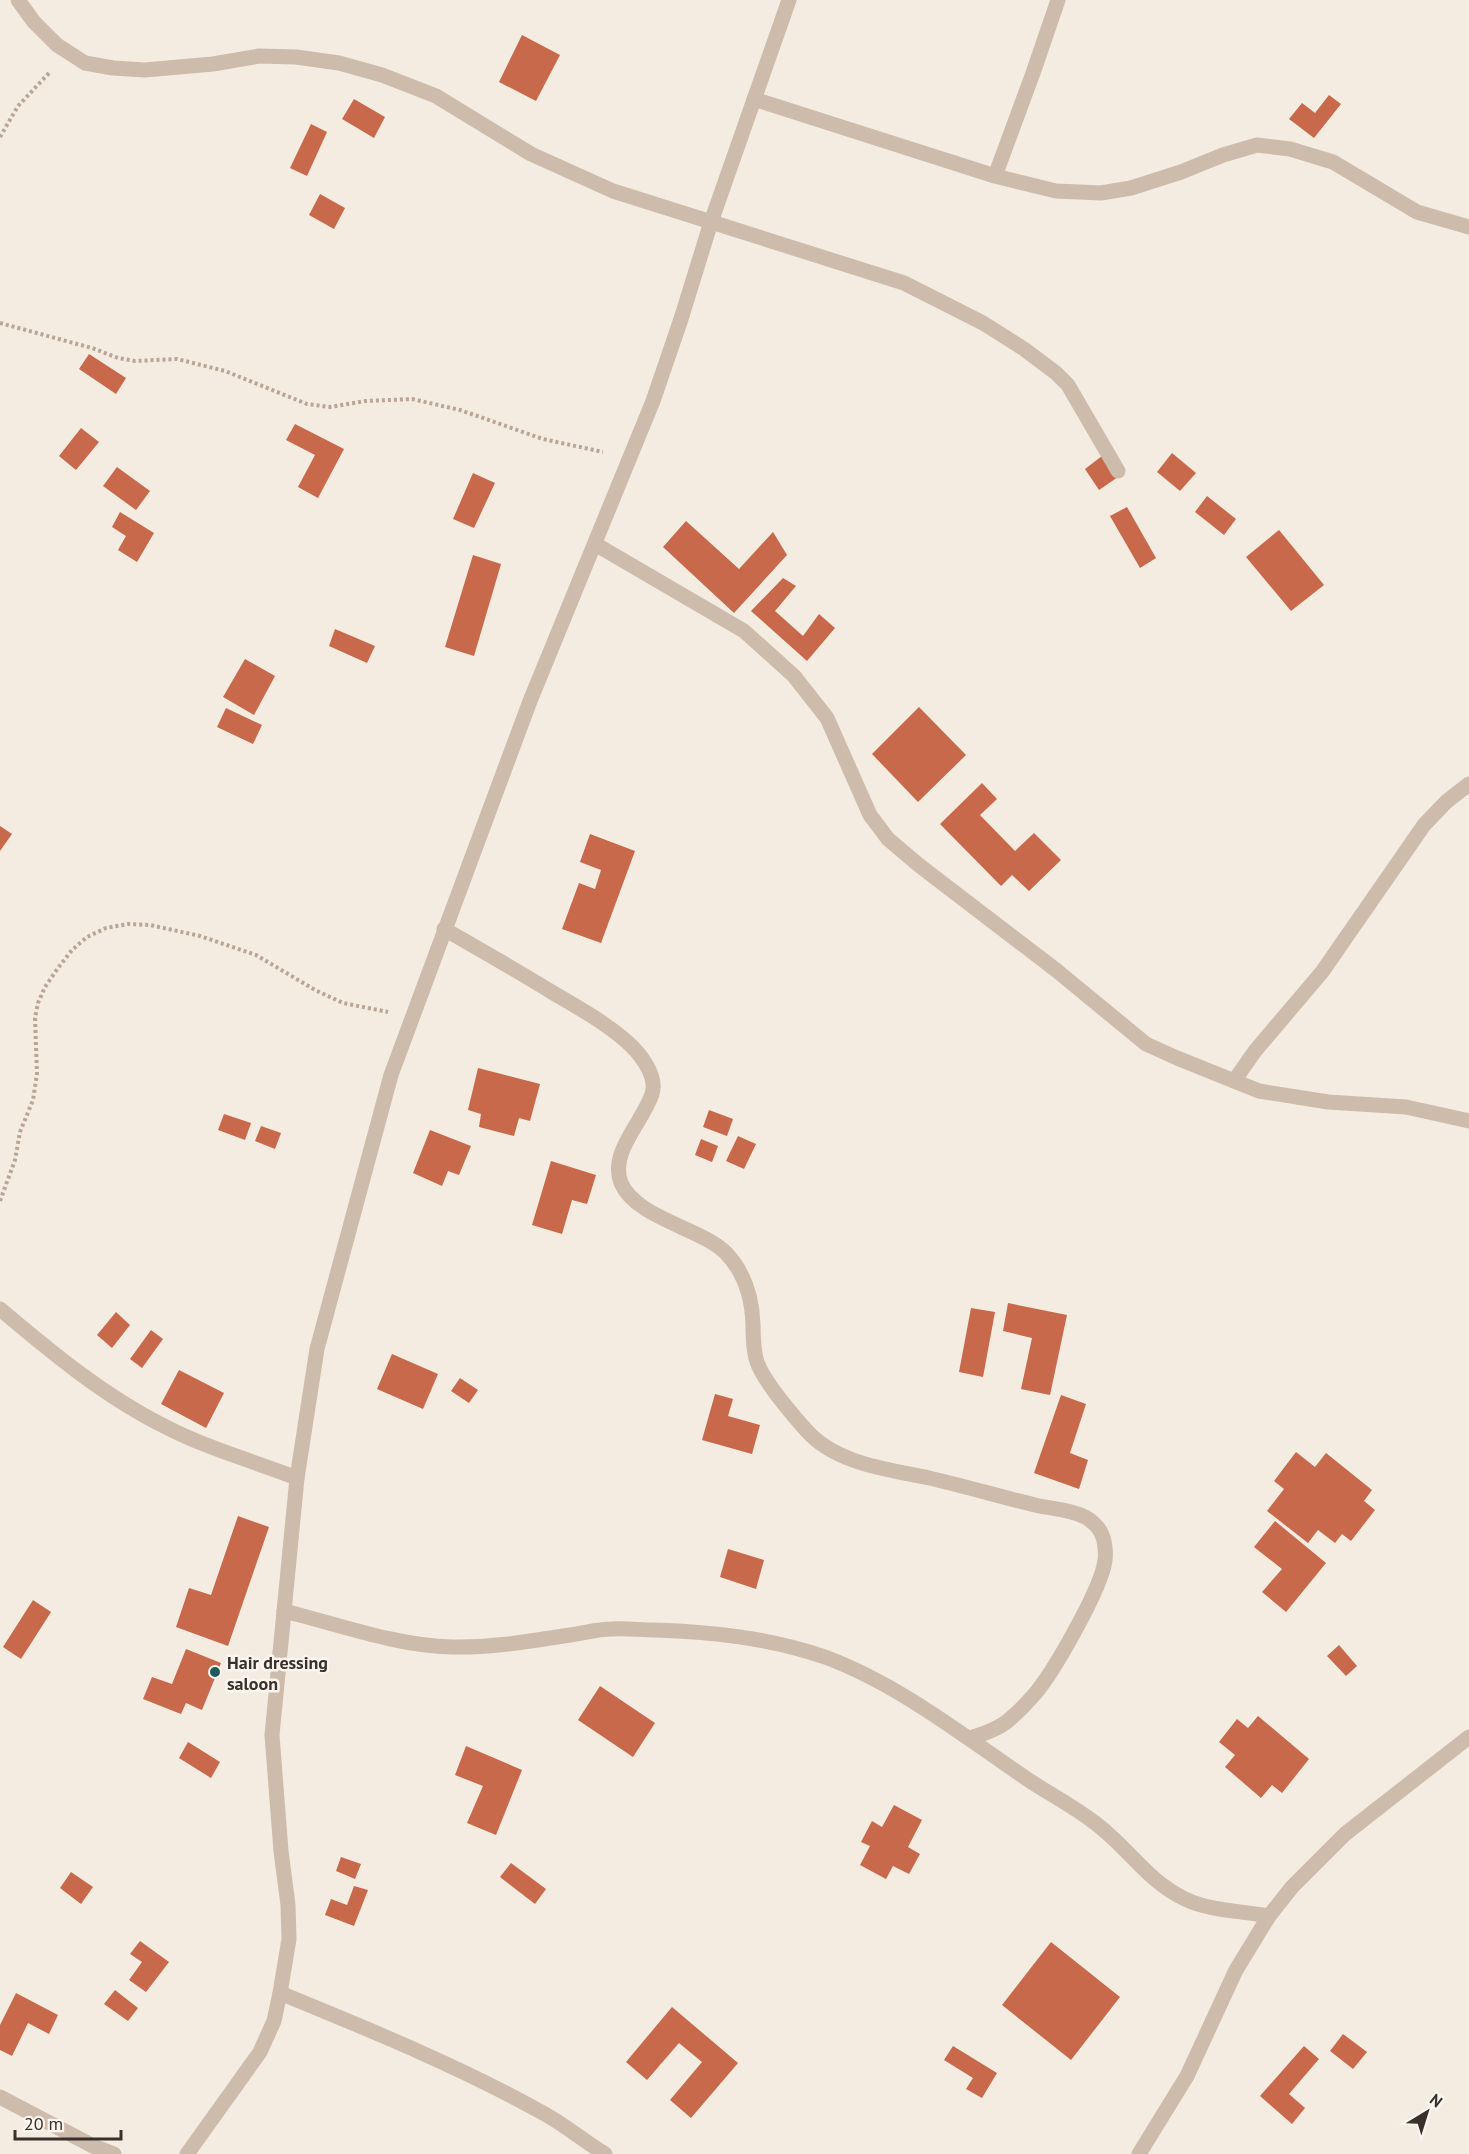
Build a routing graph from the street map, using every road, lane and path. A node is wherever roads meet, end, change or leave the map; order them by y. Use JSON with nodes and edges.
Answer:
{"nodes":[{"id":1,"x":18,"y":0,"type":"edge"},
{"id":2,"x":789,"y":0,"type":"edge"},
{"id":3,"x":1058,"y":0,"type":"edge"},
{"id":4,"x":57,"y":45,"type":"junction"},
{"id":5,"x":754,"y":99,"type":"junction"},
{"id":6,"x":0,"y":137,"type":"edge"},
{"id":7,"x":995,"y":176,"type":"junction"},
{"id":8,"x":711,"y":222,"type":"junction"},
{"id":9,"x":1469,"y":227,"type":"edge"},
{"id":10,"x":0,"y":323,"type":"edge"},
{"id":11,"x":630,"y":458,"type":"junction"},
{"id":12,"x":1118,"y":471,"type":"dead end"},
{"id":13,"x":595,"y":544,"type":"junction"},
{"id":14,"x":1469,"y":784,"type":"edge"},
{"id":15,"x":444,"y":929,"type":"junction"},
{"id":16,"x":412,"y":1014,"type":"junction"},
{"id":17,"x":1234,"y":1081,"type":"junction"},
{"id":18,"x":1469,"y":1121,"type":"edge"},
{"id":19,"x":0,"y":1201,"type":"edge"},
{"id":20,"x":0,"y":1309,"type":"edge"},
{"id":21,"x":297,"y":1478,"type":"junction"},
{"id":22,"x":284,"y":1611,"type":"junction"},
{"id":23,"x":1469,"y":1737,"type":"edge"},
{"id":24,"x":970,"y":1738,"type":"junction"},
{"id":25,"x":1269,"y":1916,"type":"junction"},
{"id":26,"x":280,"y":1993,"type":"junction"},
{"id":27,"x":0,"y":2097,"type":"edge"},
{"id":28,"x":114,"y":2154,"type":"edge"},
{"id":29,"x":187,"y":2154,"type":"edge"},
{"id":30,"x":605,"y":2154,"type":"edge"},
{"id":31,"x":1139,"y":2154,"type":"edge"}],
"edges":[{"from":1,"to":4,"type":"street"},
{"from":2,"to":5,"type":"street"},
{"from":3,"to":7,"type":"street"},
{"from":4,"to":6,"type":"path"},
{"from":4,"to":8,"type":"street"},
{"from":5,"to":7,"type":"street"},
{"from":5,"to":8,"type":"street"},
{"from":7,"to":9,"type":"street"},
{"from":8,"to":11,"type":"street"},
{"from":8,"to":12,"type":"street"},
{"from":10,"to":11,"type":"path"},
{"from":11,"to":13,"type":"street"},
{"from":13,"to":15,"type":"street"},
{"from":13,"to":17,"type":"street"},
{"from":14,"to":17,"type":"street"},
{"from":15,"to":16,"type":"street"},
{"from":15,"to":24,"type":"street"},
{"from":16,"to":19,"type":"path"},
{"from":16,"to":21,"type":"street"},
{"from":17,"to":18,"type":"street"},
{"from":20,"to":21,"type":"street"},
{"from":21,"to":22,"type":"street"},
{"from":22,"to":24,"type":"street"},
{"from":22,"to":26,"type":"street"},
{"from":23,"to":25,"type":"street"},
{"from":24,"to":25,"type":"street"},
{"from":25,"to":31,"type":"street"},
{"from":26,"to":29,"type":"street"},
{"from":26,"to":30,"type":"street"},
{"from":27,"to":28,"type":"street"}]}
